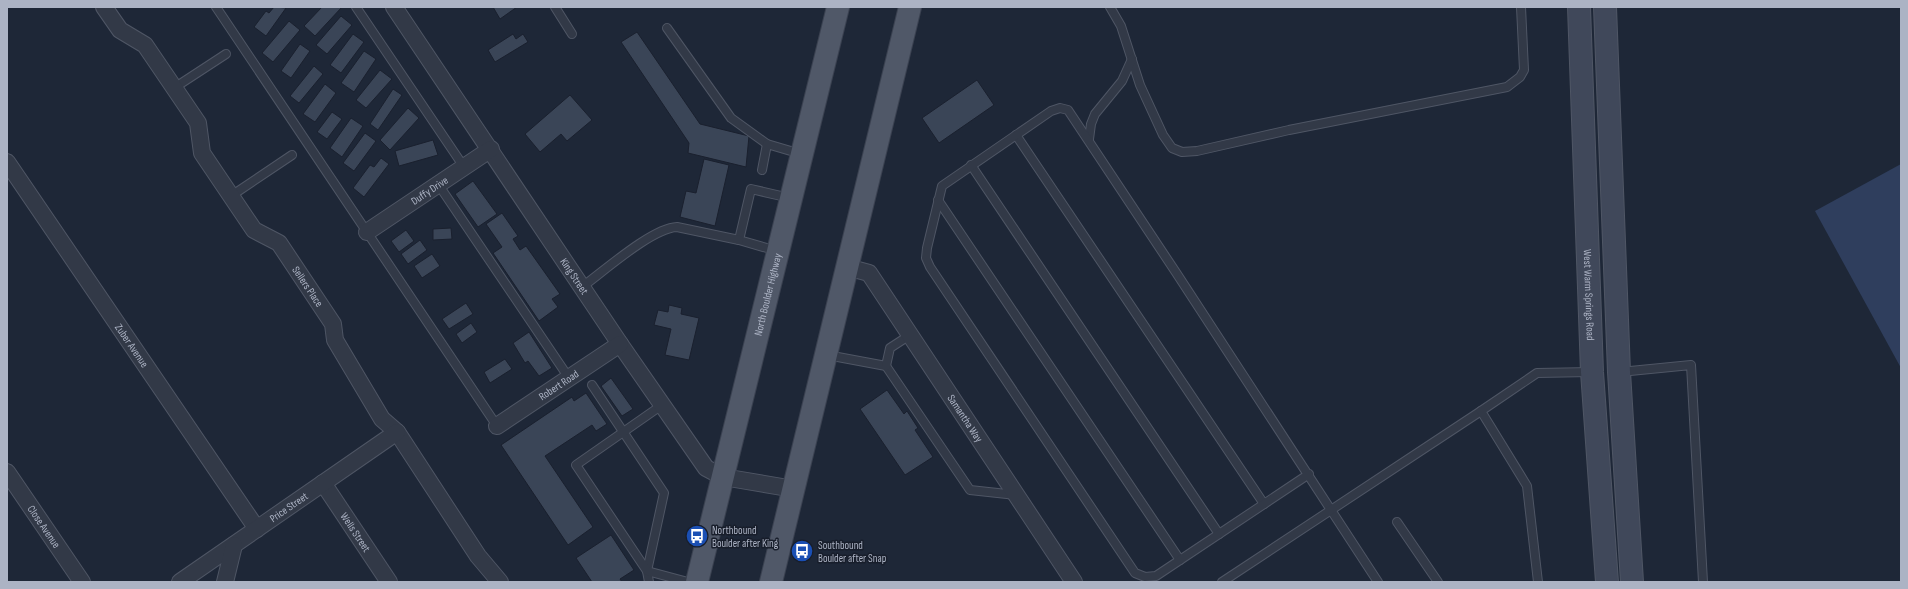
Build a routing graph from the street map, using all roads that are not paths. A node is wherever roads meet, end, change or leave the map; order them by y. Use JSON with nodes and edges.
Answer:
{"nodes":[{"id":1,"x":104,"y":7,"type":"edge"},
{"id":2,"x":216,"y":7,"type":"edge"},
{"id":3,"x":356,"y":7,"type":"edge"},
{"id":4,"x":394,"y":7,"type":"edge"},
{"id":5,"x":555,"y":7,"type":"edge"},
{"id":6,"x":838,"y":7,"type":"edge"},
{"id":7,"x":910,"y":7,"type":"edge"},
{"id":8,"x":1110,"y":7,"type":"edge"},
{"id":9,"x":1521,"y":7,"type":"edge"},
{"id":10,"x":1579,"y":7,"type":"edge"},
{"id":11,"x":1605,"y":7,"type":"edge"},
{"id":12,"x":667,"y":28,"type":"dead end"},
{"id":13,"x":572,"y":34,"type":"dead end"},
{"id":14,"x":226,"y":54,"type":"dead end"},
{"id":15,"x":1132,"y":59,"type":"junction"},
{"id":16,"x":174,"y":88,"type":"junction"},
{"id":17,"x":1016,"y":135,"type":"junction"},
{"id":18,"x":1089,"y":139,"type":"junction"},
{"id":19,"x":768,"y":144,"type":"junction"},
{"id":20,"x":491,"y":149,"type":"junction"},
{"id":21,"x":802,"y":154,"type":"junction"},
{"id":22,"x":292,"y":155,"type":"dead end"},
{"id":23,"x":7,"y":162,"type":"edge"},
{"id":24,"x":971,"y":165,"type":"junction"},
{"id":25,"x":464,"y":167,"type":"junction"},
{"id":26,"x":762,"y":170,"type":"dead end"},
{"id":27,"x":438,"y":184,"type":"junction"},
{"id":28,"x":231,"y":196,"type":"junction"},
{"id":29,"x":791,"y":199,"type":"junction"},
{"id":30,"x":938,"y":200,"type":"junction"},
{"id":31,"x":367,"y":232,"type":"junction"},
{"id":32,"x":739,"y":240,"type":"junction"},
{"id":33,"x":778,"y":252,"type":"junction"},
{"id":34,"x":847,"y":267,"type":"junction"},
{"id":35,"x":582,"y":287,"type":"junction"},
{"id":36,"x":910,"y":335,"type":"junction"},
{"id":37,"x":620,"y":344,"type":"junction"},
{"id":38,"x":826,"y":355,"type":"junction"},
{"id":39,"x":886,"y":366,"type":"junction"},
{"id":40,"x":1592,"y":372,"type":"junction"},
{"id":41,"x":1619,"y":372,"type":"junction"},
{"id":42,"x":569,"y":378,"type":"junction"},
{"id":43,"x":592,"y":385,"type":"dead end"},
{"id":44,"x":662,"y":405,"type":"junction"},
{"id":45,"x":1481,"y":411,"type":"junction"},
{"id":46,"x":497,"y":426,"type":"joint"},
{"id":47,"x":397,"y":432,"type":"junction"},
{"id":48,"x":624,"y":432,"type":"junction"},
{"id":49,"x":7,"y":472,"type":"edge"},
{"id":50,"x":1309,"y":474,"type":"junction"},
{"id":51,"x":723,"y":477,"type":"junction"},
{"id":52,"x":323,"y":483,"type":"junction"},
{"id":53,"x":794,"y":489,"type":"junction"},
{"id":54,"x":1016,"y":495,"type":"junction"},
{"id":55,"x":1264,"y":504,"type":"junction"},
{"id":56,"x":1332,"y":511,"type":"junction"},
{"id":57,"x":1397,"y":522,"type":"dead end"},
{"id":58,"x":257,"y":529,"type":"junction"},
{"id":59,"x":1219,"y":534,"type":"junction"},
{"id":60,"x":234,"y":545,"type":"junction"},
{"id":61,"x":1180,"y":560,"type":"junction"},
{"id":62,"x":647,"y":571,"type":"junction"},
{"id":63,"x":82,"y":582,"type":"edge"},
{"id":64,"x":180,"y":582,"type":"edge"},
{"id":65,"x":225,"y":582,"type":"edge"},
{"id":66,"x":389,"y":582,"type":"edge"},
{"id":67,"x":500,"y":582,"type":"edge"},
{"id":68,"x":649,"y":582,"type":"edge"},
{"id":69,"x":688,"y":582,"type":"edge"},
{"id":70,"x":697,"y":582,"type":"edge"},
{"id":71,"x":771,"y":582,"type":"edge"},
{"id":72,"x":1074,"y":582,"type":"edge"},
{"id":73,"x":1222,"y":582,"type":"edge"},
{"id":74,"x":1378,"y":582,"type":"edge"},
{"id":75,"x":1438,"y":582,"type":"edge"},
{"id":76,"x":1538,"y":582,"type":"edge"},
{"id":77,"x":1607,"y":582,"type":"edge"},
{"id":78,"x":1632,"y":582,"type":"edge"},
{"id":79,"x":1703,"y":582,"type":"edge"}],
"edges":[{"from":1,"to":16,"type":"street","name":"Sellers Place"},
{"from":2,"to":31,"type":"lane"},
{"from":3,"to":25,"type":"lane"},
{"from":4,"to":20,"type":"street","name":"King Street"},
{"from":5,"to":13,"type":"lane"},
{"from":6,"to":21,"type":"main road","name":"North Boulder Highway"},
{"from":7,"to":34,"type":"main road"},
{"from":8,"to":15,"type":"lane"},
{"from":9,"to":15,"type":"lane"},
{"from":10,"to":40,"type":"main road","name":"West Warm Springs Road"},
{"from":11,"to":41,"type":"main road"},
{"from":12,"to":19,"type":"lane"},
{"from":14,"to":16,"type":"lane"},
{"from":15,"to":18,"type":"lane"},
{"from":16,"to":28,"type":"street","name":"Sellers Place"},
{"from":17,"to":18,"type":"lane"},
{"from":17,"to":24,"type":"lane"},
{"from":17,"to":55,"type":"lane"},
{"from":18,"to":50,"type":"lane"},
{"from":19,"to":21,"type":"lane"},
{"from":19,"to":26,"type":"lane"},
{"from":20,"to":25,"type":"street","name":"Duffy Drive"},
{"from":20,"to":35,"type":"street","name":"King Street"},
{"from":21,"to":29,"type":"main road","name":"North Boulder Highway"},
{"from":22,"to":28,"type":"lane"},
{"from":23,"to":58,"type":"street","name":"Zuber Avenue"},
{"from":24,"to":30,"type":"lane"},
{"from":24,"to":59,"type":"lane"},
{"from":25,"to":27,"type":"street","name":"Duffy Drive"},
{"from":27,"to":31,"type":"street","name":"Duffy Drive"},
{"from":27,"to":42,"type":"lane"},
{"from":28,"to":47,"type":"street","name":"Sellers Place"},
{"from":29,"to":32,"type":"lane"},
{"from":29,"to":33,"type":"main road","name":"North Boulder Highway"},
{"from":30,"to":61,"type":"lane"},
{"from":30,"to":61,"type":"lane"},
{"from":31,"to":46,"type":"lane"},
{"from":32,"to":33,"type":"lane"},
{"from":32,"to":35,"type":"lane"},
{"from":33,"to":51,"type":"main road","name":"North Boulder Highway"},
{"from":34,"to":36,"type":"street","name":"Samantha Way"},
{"from":34,"to":38,"type":"main road"},
{"from":35,"to":37,"type":"street","name":"King Street"},
{"from":36,"to":39,"type":"lane"},
{"from":36,"to":54,"type":"street","name":"Samantha Way"},
{"from":37,"to":42,"type":"street","name":"Robert Road"},
{"from":37,"to":44,"type":"street","name":"King Street"},
{"from":38,"to":39,"type":"lane"},
{"from":38,"to":53,"type":"main road"},
{"from":39,"to":54,"type":"lane"},
{"from":40,"to":41,"type":"main road"},
{"from":40,"to":45,"type":"lane"},
{"from":40,"to":77,"type":"main road","name":"West Warm Springs Road"},
{"from":41,"to":78,"type":"main road"},
{"from":41,"to":79,"type":"lane"},
{"from":42,"to":46,"type":"street","name":"Robert Road"},
{"from":43,"to":48,"type":"lane"},
{"from":44,"to":48,"type":"lane"},
{"from":44,"to":51,"type":"street","name":"King Street"},
{"from":45,"to":56,"type":"lane"},
{"from":45,"to":76,"type":"lane"},
{"from":47,"to":52,"type":"street","name":"Price Street"},
{"from":47,"to":67,"type":"street","name":"Sellers Place"},
{"from":48,"to":62,"type":"lane"},
{"from":48,"to":62,"type":"lane"},
{"from":49,"to":63,"type":"street","name":"Close Avenue"},
{"from":50,"to":55,"type":"lane"},
{"from":50,"to":56,"type":"lane"},
{"from":51,"to":53,"type":"street","name":"King Street"},
{"from":51,"to":70,"type":"main road","name":"North Boulder Highway"},
{"from":52,"to":58,"type":"street","name":"Price Street"},
{"from":52,"to":66,"type":"street","name":"Wells Street"},
{"from":53,"to":71,"type":"main road"},
{"from":54,"to":72,"type":"street","name":"Samantha Way"},
{"from":55,"to":59,"type":"lane"},
{"from":56,"to":73,"type":"lane"},
{"from":56,"to":74,"type":"lane"},
{"from":57,"to":75,"type":"lane"},
{"from":58,"to":60,"type":"street","name":"Price Street"},
{"from":59,"to":61,"type":"lane"},
{"from":60,"to":64,"type":"street","name":"Price Street"},
{"from":60,"to":65,"type":"street"},
{"from":62,"to":68,"type":"lane"},
{"from":62,"to":69,"type":"lane"}]}
